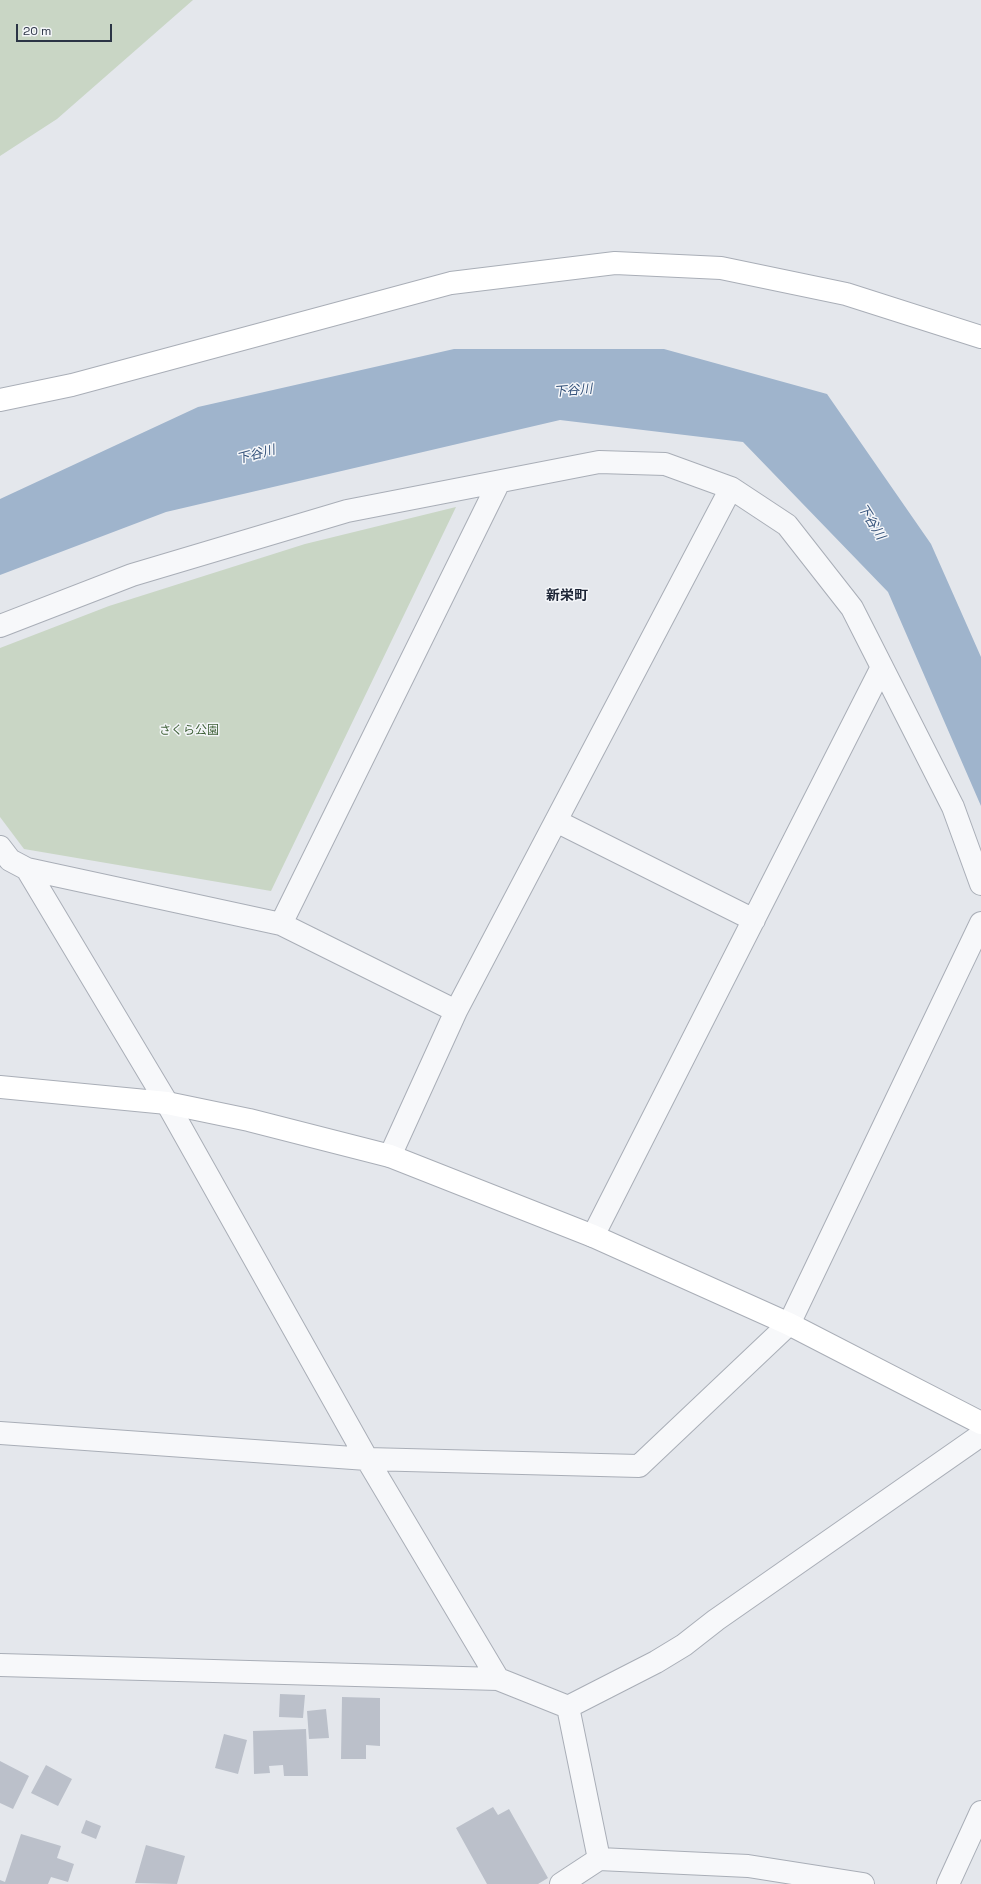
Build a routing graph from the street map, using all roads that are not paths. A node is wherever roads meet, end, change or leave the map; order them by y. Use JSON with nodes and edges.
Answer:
{"nodes":[{"id":1,"x":981,"y":338,"type":"edge"},
{"id":2,"x":0,"y":400,"type":"edge"},
{"id":3,"x":499,"y":482,"type":"junction"},
{"id":4,"x":731,"y":488,"type":"junction"},
{"id":5,"x":0,"y":626,"type":"edge"},
{"id":6,"x":882,"y":667,"type":"junction"},
{"id":7,"x":556,"y":821,"type":"junction"},
{"id":8,"x":9,"y":859,"type":"edge"},
{"id":9,"x":981,"y":884,"type":"edge"},
{"id":10,"x":754,"y":920,"type":"junction"},
{"id":11,"x":981,"y":923,"type":"edge"},
{"id":12,"x":281,"y":924,"type":"junction"},
{"id":13,"x":456,"y":1011,"type":"junction"},
{"id":14,"x":0,"y":1087,"type":"edge"},
{"id":15,"x":167,"y":1103,"type":"junction"},
{"id":16,"x":390,"y":1156,"type":"junction"},
{"id":17,"x":593,"y":1236,"type":"junction"},
{"id":18,"x":789,"y":1324,"type":"junction"},
{"id":19,"x":981,"y":1423,"type":"edge"},
{"id":20,"x":0,"y":1434,"type":"edge"},
{"id":21,"x":981,"y":1435,"type":"edge"},
{"id":22,"x":367,"y":1459,"type":"junction"},
{"id":23,"x":0,"y":1665,"type":"edge"},
{"id":24,"x":498,"y":1679,"type":"junction"},
{"id":25,"x":568,"y":1707,"type":"junction"},
{"id":26,"x":981,"y":1812,"type":"edge"},
{"id":27,"x":599,"y":1859,"type":"junction"},
{"id":28,"x":561,"y":1884,"type":"edge"},
{"id":29,"x":863,"y":1884,"type":"edge"},
{"id":30,"x":948,"y":1884,"type":"edge"}],
"edges":[{"from":1,"to":2,"type":"street"},
{"from":3,"to":4,"type":"street"},
{"from":3,"to":5,"type":"street"},
{"from":3,"to":12,"type":"street"},
{"from":4,"to":6,"type":"street"},
{"from":4,"to":7,"type":"street"},
{"from":6,"to":9,"type":"street"},
{"from":6,"to":10,"type":"street"},
{"from":7,"to":10,"type":"street"},
{"from":7,"to":13,"type":"street"},
{"from":8,"to":12,"type":"street"},
{"from":8,"to":15,"type":"street"},
{"from":10,"to":17,"type":"street"},
{"from":11,"to":18,"type":"street"},
{"from":12,"to":13,"type":"street"},
{"from":13,"to":16,"type":"street"},
{"from":14,"to":15,"type":"street"},
{"from":15,"to":16,"type":"street"},
{"from":15,"to":22,"type":"street"},
{"from":16,"to":17,"type":"street"},
{"from":17,"to":18,"type":"street"},
{"from":18,"to":19,"type":"street"},
{"from":18,"to":22,"type":"street"},
{"from":20,"to":22,"type":"street"},
{"from":21,"to":25,"type":"street"},
{"from":22,"to":24,"type":"street"},
{"from":23,"to":24,"type":"street"},
{"from":24,"to":25,"type":"street"},
{"from":25,"to":27,"type":"street"},
{"from":26,"to":30,"type":"street"},
{"from":27,"to":28,"type":"street"},
{"from":27,"to":29,"type":"street"}]}
